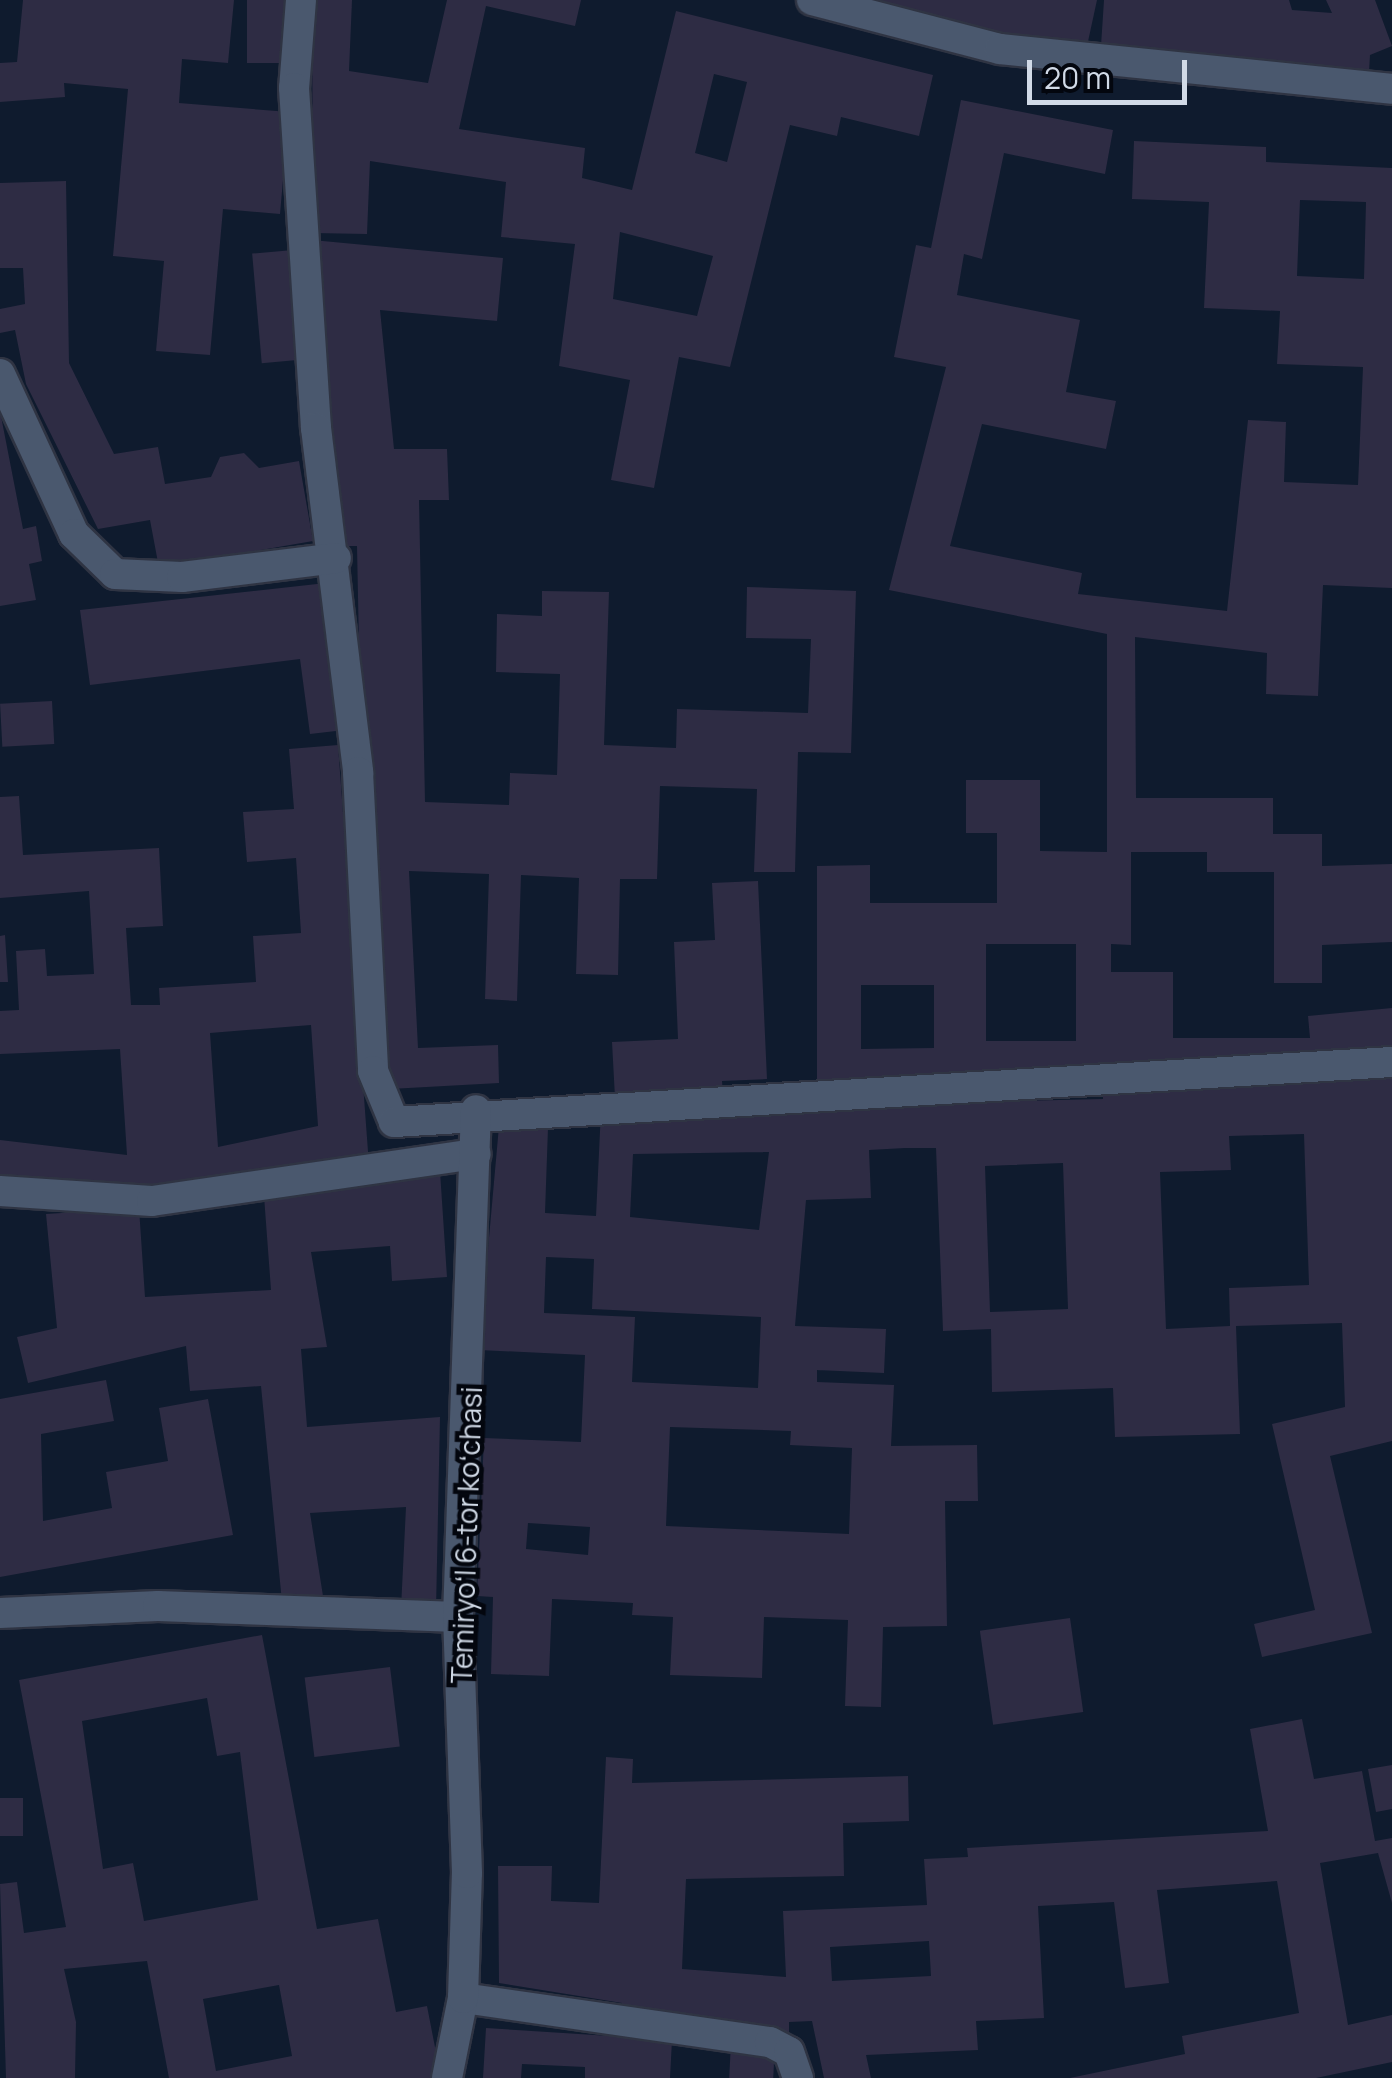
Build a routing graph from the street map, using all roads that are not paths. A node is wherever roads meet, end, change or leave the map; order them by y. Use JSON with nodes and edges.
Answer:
{"nodes":[{"id":1,"x":300,"y":0,"type":"edge"},
{"id":2,"x":812,"y":0,"type":"edge"},
{"id":3,"x":1392,"y":89,"type":"edge"},
{"id":4,"x":0,"y":374,"type":"edge"},
{"id":5,"x":336,"y":558,"type":"junction"},
{"id":6,"x":1392,"y":1062,"type":"edge"},
{"id":7,"x":476,"y":1110,"type":"junction"},
{"id":8,"x":476,"y":1154,"type":"junction"},
{"id":9,"x":0,"y":1191,"type":"edge"},
{"id":10,"x":0,"y":1613,"type":"edge"},
{"id":11,"x":458,"y":1617,"type":"junction"},
{"id":12,"x":463,"y":1998,"type":"junction"},
{"id":13,"x":447,"y":2078,"type":"edge"},
{"id":14,"x":798,"y":2078,"type":"edge"}],
"edges":[{"from":1,"to":5,"type":"street"},
{"from":2,"to":3,"type":"street"},
{"from":4,"to":5,"type":"street"},
{"from":5,"to":7,"type":"street"},
{"from":6,"to":7,"type":"street"},
{"from":7,"to":8,"type":"street","name":"Temiryoʻl 6-tor koʻchasi"},
{"from":8,"to":9,"type":"street"},
{"from":8,"to":11,"type":"street","name":"Temiryoʻl 6-tor koʻchasi"},
{"from":10,"to":11,"type":"street"},
{"from":11,"to":12,"type":"street","name":"Temiryoʻl 6-tor koʻchasi"},
{"from":12,"to":13,"type":"street","name":"Temiryoʻl 6-tor koʻchasi"},
{"from":12,"to":14,"type":"street"}]}
